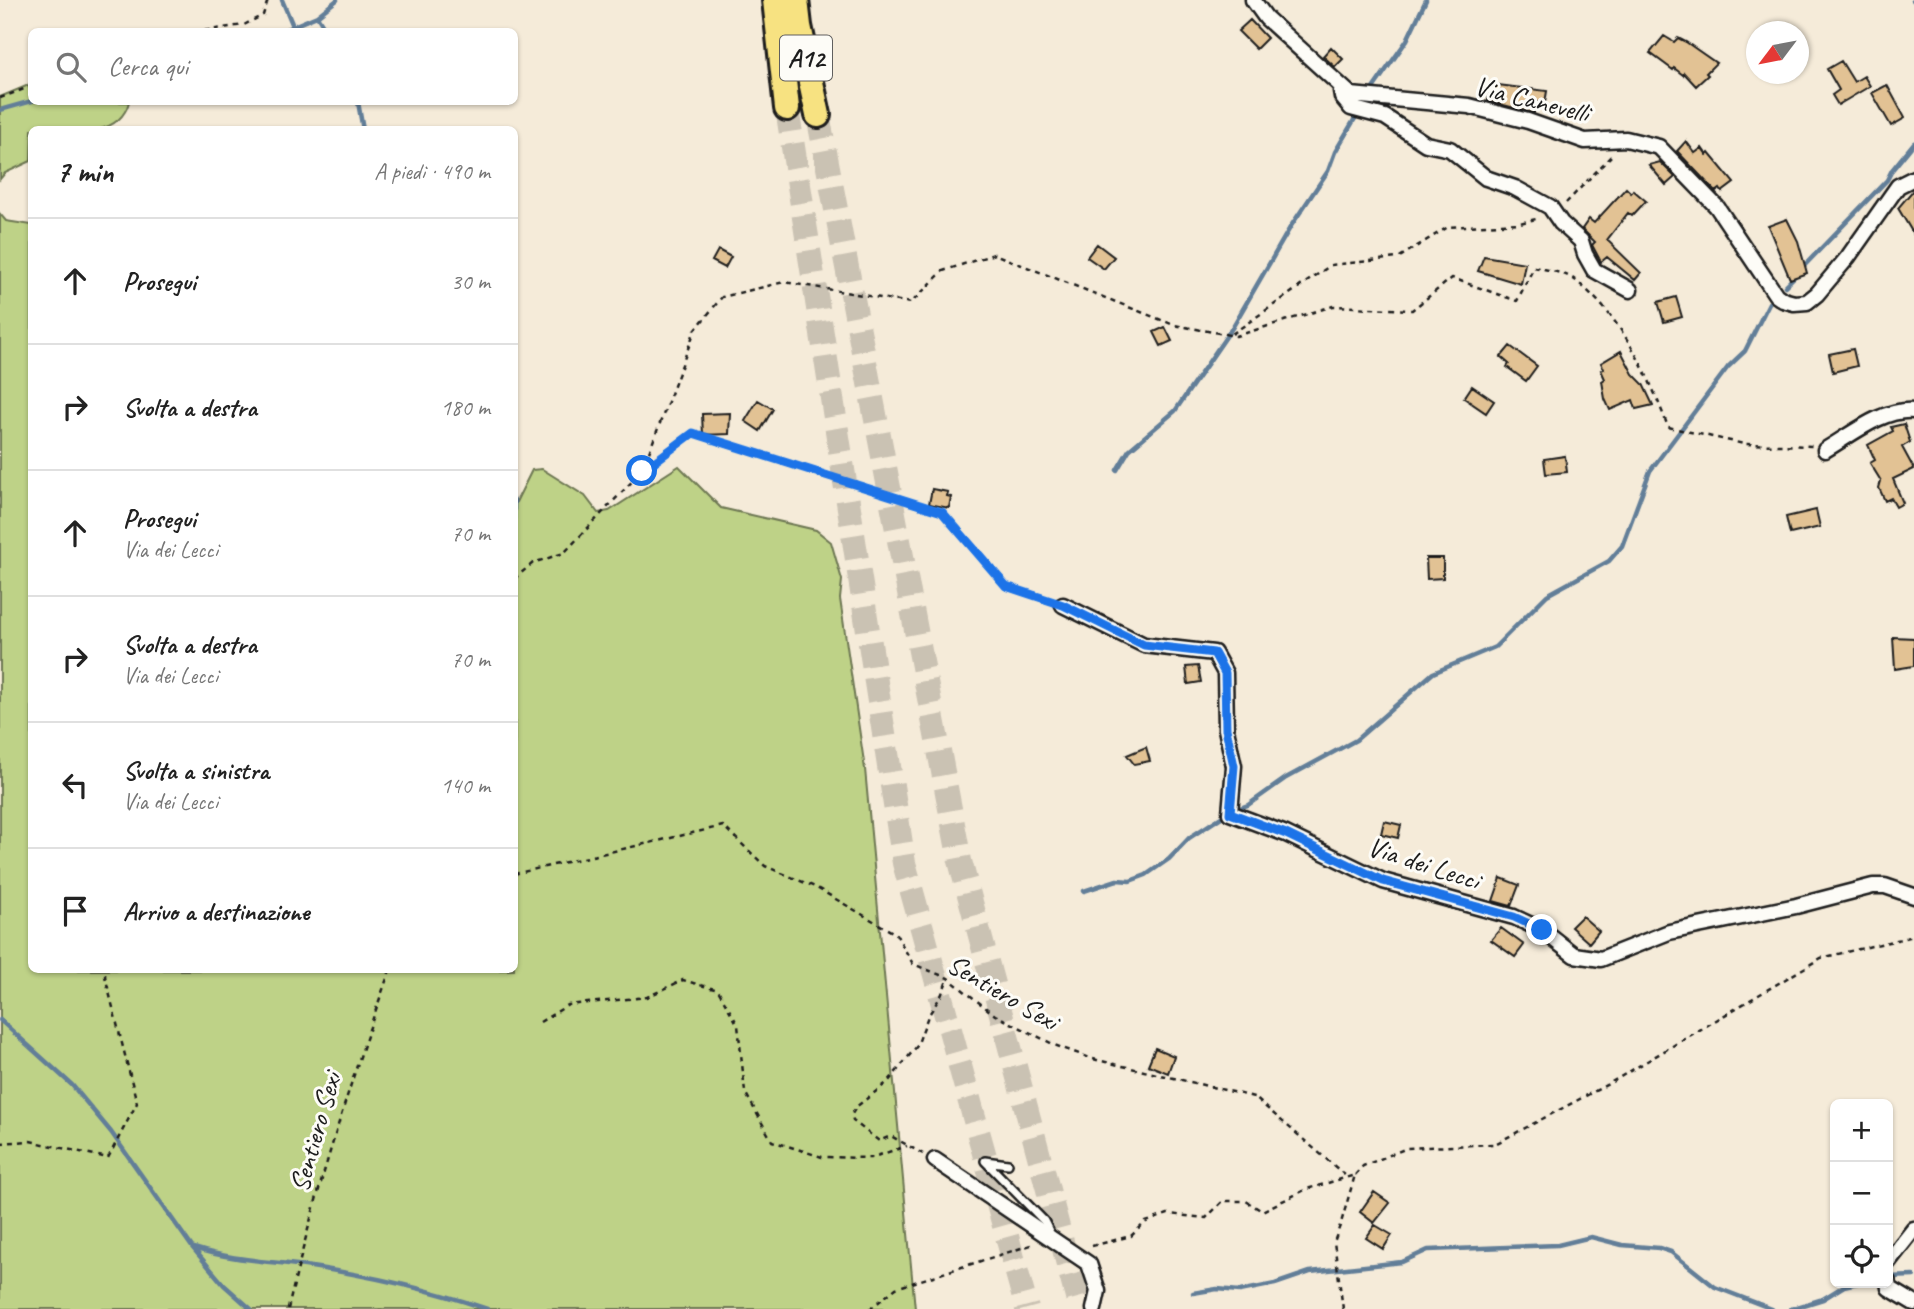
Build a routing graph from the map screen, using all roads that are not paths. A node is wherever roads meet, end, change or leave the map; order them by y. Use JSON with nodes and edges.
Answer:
{"nodes":[{"id":1,"x":775,"y":0,"type":"edge"},
{"id":2,"x":796,"y":0,"type":"edge"},
{"id":3,"x":1253,"y":0,"type":"edge"},
{"id":4,"x":1341,"y":86,"type":"junction"},
{"id":5,"x":787,"y":107,"type":"tunnel mouth"},
{"id":6,"x":818,"y":115,"type":"tunnel mouth"},
{"id":7,"x":1914,"y":178,"type":"edge"},
{"id":8,"x":1630,"y":290,"type":"dead end"},
{"id":9,"x":1914,"y":411,"type":"edge"},
{"id":10,"x":1825,"y":450,"type":"road end"},
{"id":11,"x":1063,"y":605,"type":"road end"},
{"id":12,"x":1914,"y":896,"type":"edge"},
{"id":13,"x":935,"y":1160,"type":"dead end"},
{"id":14,"x":1008,"y":1164,"type":"dead end"},
{"id":15,"x":1914,"y":1229,"type":"edge"},
{"id":16,"x":1053,"y":1238,"type":"junction"},
{"id":17,"x":1893,"y":1256,"type":"edge"},
{"id":18,"x":1889,"y":1288,"type":"edge"},
{"id":19,"x":1914,"y":1303,"type":"edge"},
{"id":20,"x":1094,"y":1309,"type":"edge"}],
"edges":[{"from":1,"to":5,"type":"highway","number":"A12"},
{"from":2,"to":6,"type":"highway","number":"A12"},
{"from":3,"to":4,"type":"street","name":"Via Canevelli"},
{"from":4,"to":7,"type":"street","name":"Via Canevelli"},
{"from":4,"to":8,"type":"street"},
{"from":9,"to":10,"type":"street"},
{"from":11,"to":12,"type":"street","name":"Via dei Lecci"},
{"from":13,"to":16,"type":"street"},
{"from":14,"to":16,"type":"lane"},
{"from":15,"to":17,"type":"street"},
{"from":16,"to":20,"type":"street"},
{"from":18,"to":19,"type":"street"}]}
